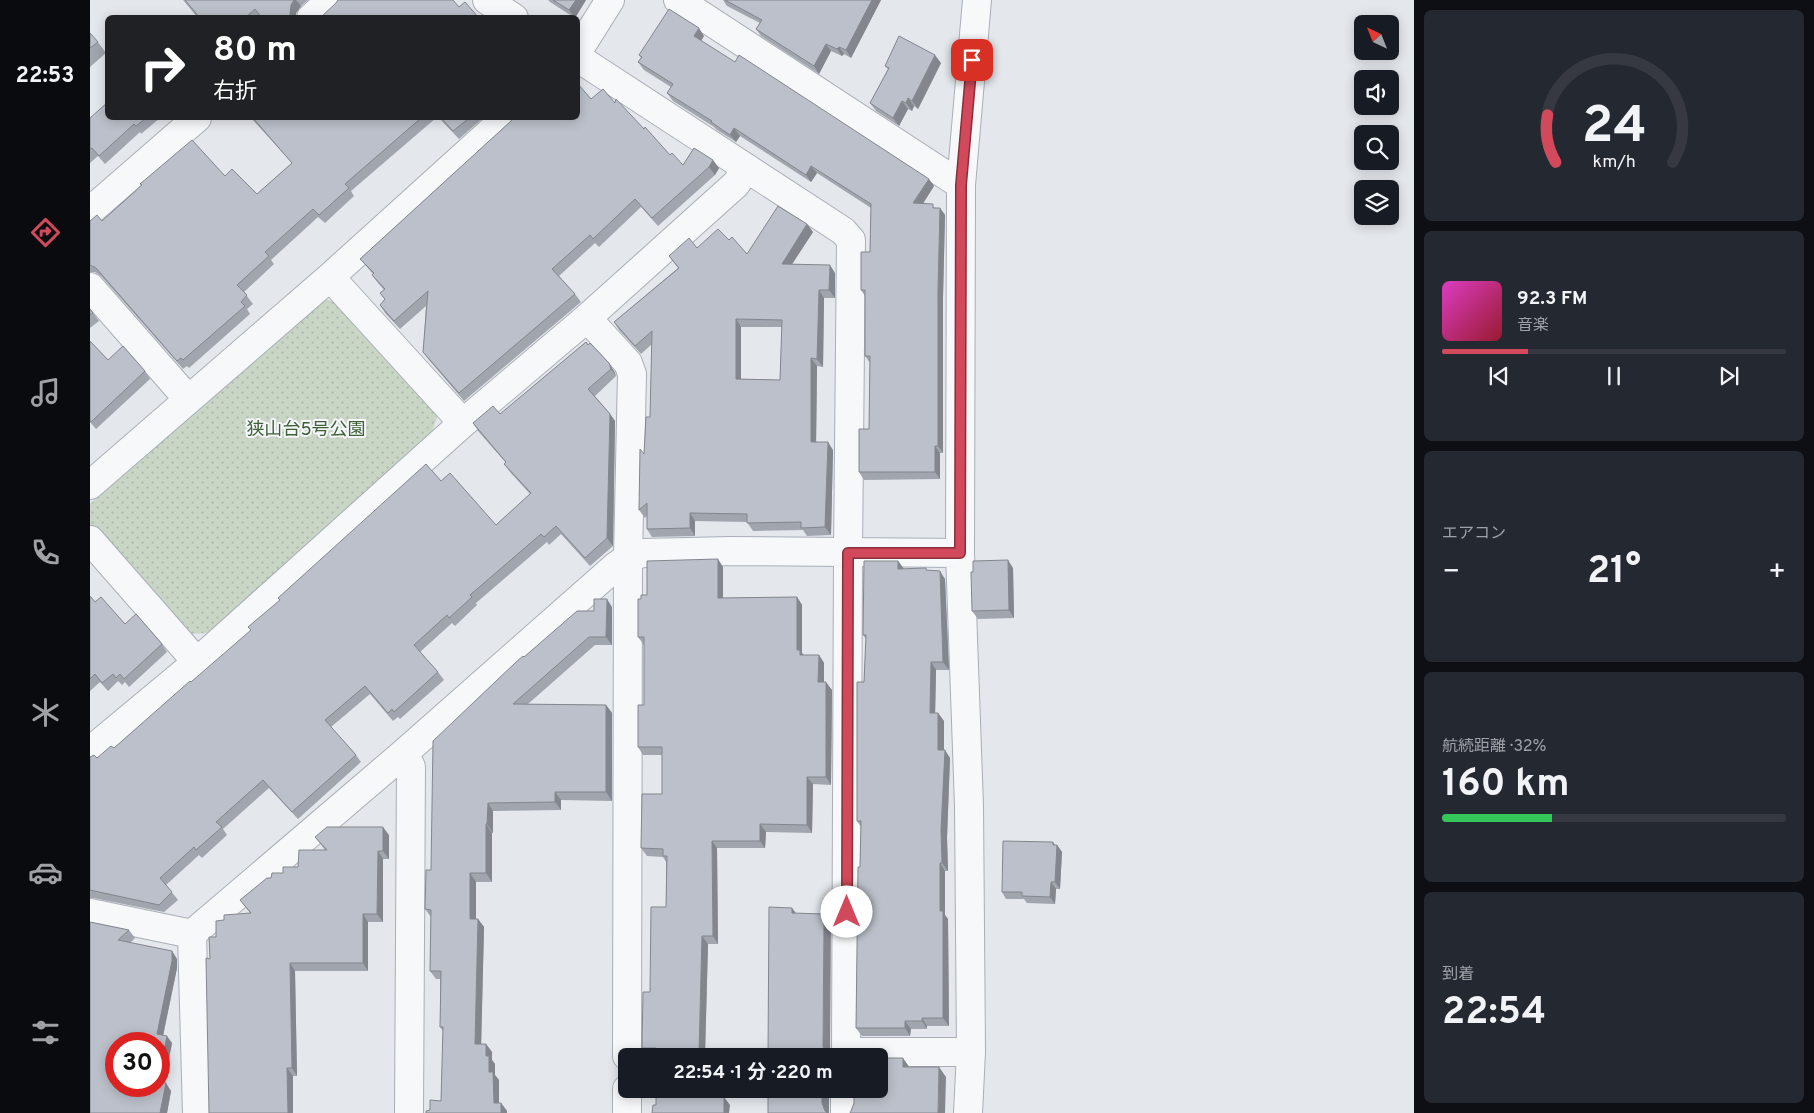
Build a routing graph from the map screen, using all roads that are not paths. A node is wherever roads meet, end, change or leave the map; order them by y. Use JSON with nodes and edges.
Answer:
{"nodes":[{"id":1,"x":331,"y":0,"type":"edge"},
{"id":2,"x":487,"y":0,"type":"edge"},
{"id":3,"x":610,"y":0,"type":"edge"},
{"id":4,"x":678,"y":0,"type":"edge"},
{"id":5,"x":977,"y":0,"type":"edge"},
{"id":6,"x":314,"y":15,"type":"edge"},
{"id":7,"x":510,"y":15,"type":"edge"},
{"id":8,"x":580,"y":48,"type":"edge"},
{"id":9,"x":580,"y":59,"type":"edge"},
{"id":10,"x":195,"y":120,"type":"edge"},
{"id":11,"x":504,"y":120,"type":"edge"},
{"id":12,"x":747,"y":168,"type":"junction"},
{"id":13,"x":961,"y":185,"type":"junction"},
{"id":14,"x":90,"y":211,"type":"edge"},
{"id":15,"x":330,"y":277,"type":"junction"},
{"id":16,"x":90,"y":287,"type":"edge"},
{"id":17,"x":587,"y":318,"type":"junction"},
{"id":18,"x":188,"y":398,"type":"junction"},
{"id":19,"x":462,"y":423,"type":"junction"},
{"id":20,"x":90,"y":485,"type":"edge"},
{"id":21,"x":90,"y":540,"type":"edge"},
{"id":22,"x":848,"y":553,"type":"junction"},
{"id":23,"x":960,"y":553,"type":"junction"},
{"id":24,"x":628,"y":558,"type":"junction"},
{"id":25,"x":197,"y":662,"type":"junction"},
{"id":26,"x":90,"y":751,"type":"edge"},
{"id":27,"x":404,"y":753,"type":"junction"},
{"id":28,"x":90,"y":913,"type":"edge"},
{"id":29,"x":192,"y":934,"type":"junction"},
{"id":30,"x":627,"y":1048,"type":"edge"},
{"id":31,"x":846,"y":1048,"type":"edge"},
{"id":32,"x":971,"y":1052,"type":"junction"},
{"id":33,"x":888,"y":1053,"type":"edge"},
{"id":34,"x":627,"y":1098,"type":"edge"},
{"id":35,"x":845,"y":1098,"type":"edge"},
{"id":36,"x":197,"y":1113,"type":"edge"},
{"id":37,"x":409,"y":1113,"type":"edge"},
{"id":38,"x":627,"y":1113,"type":"edge"},
{"id":39,"x":845,"y":1113,"type":"edge"},
{"id":40,"x":968,"y":1113,"type":"edge"}],
"edges":[{"from":1,"to":6,"type":"street"},
{"from":2,"to":7,"type":"street"},
{"from":3,"to":8,"type":"street"},
{"from":4,"to":13,"type":"street"},
{"from":5,"to":13,"type":"street"},
{"from":9,"to":12,"type":"street"},
{"from":10,"to":14,"type":"street"},
{"from":11,"to":15,"type":"street"},
{"from":12,"to":17,"type":"street"},
{"from":12,"to":22,"type":"street"},
{"from":13,"to":23,"type":"street"},
{"from":15,"to":18,"type":"street"},
{"from":15,"to":19,"type":"street"},
{"from":16,"to":18,"type":"street"},
{"from":17,"to":19,"type":"street"},
{"from":17,"to":24,"type":"street"},
{"from":18,"to":20,"type":"street"},
{"from":19,"to":25,"type":"street"},
{"from":21,"to":25,"type":"street"},
{"from":22,"to":23,"type":"street"},
{"from":22,"to":24,"type":"street"},
{"from":22,"to":31,"type":"street"},
{"from":23,"to":32,"type":"street"},
{"from":24,"to":27,"type":"street"},
{"from":24,"to":30,"type":"street"},
{"from":25,"to":26,"type":"street"},
{"from":27,"to":29,"type":"street"},
{"from":27,"to":37,"type":"street"},
{"from":28,"to":29,"type":"street"},
{"from":29,"to":36,"type":"street"},
{"from":32,"to":33,"type":"street"},
{"from":32,"to":40,"type":"street"},
{"from":34,"to":38,"type":"street"},
{"from":35,"to":39,"type":"street"}]}
